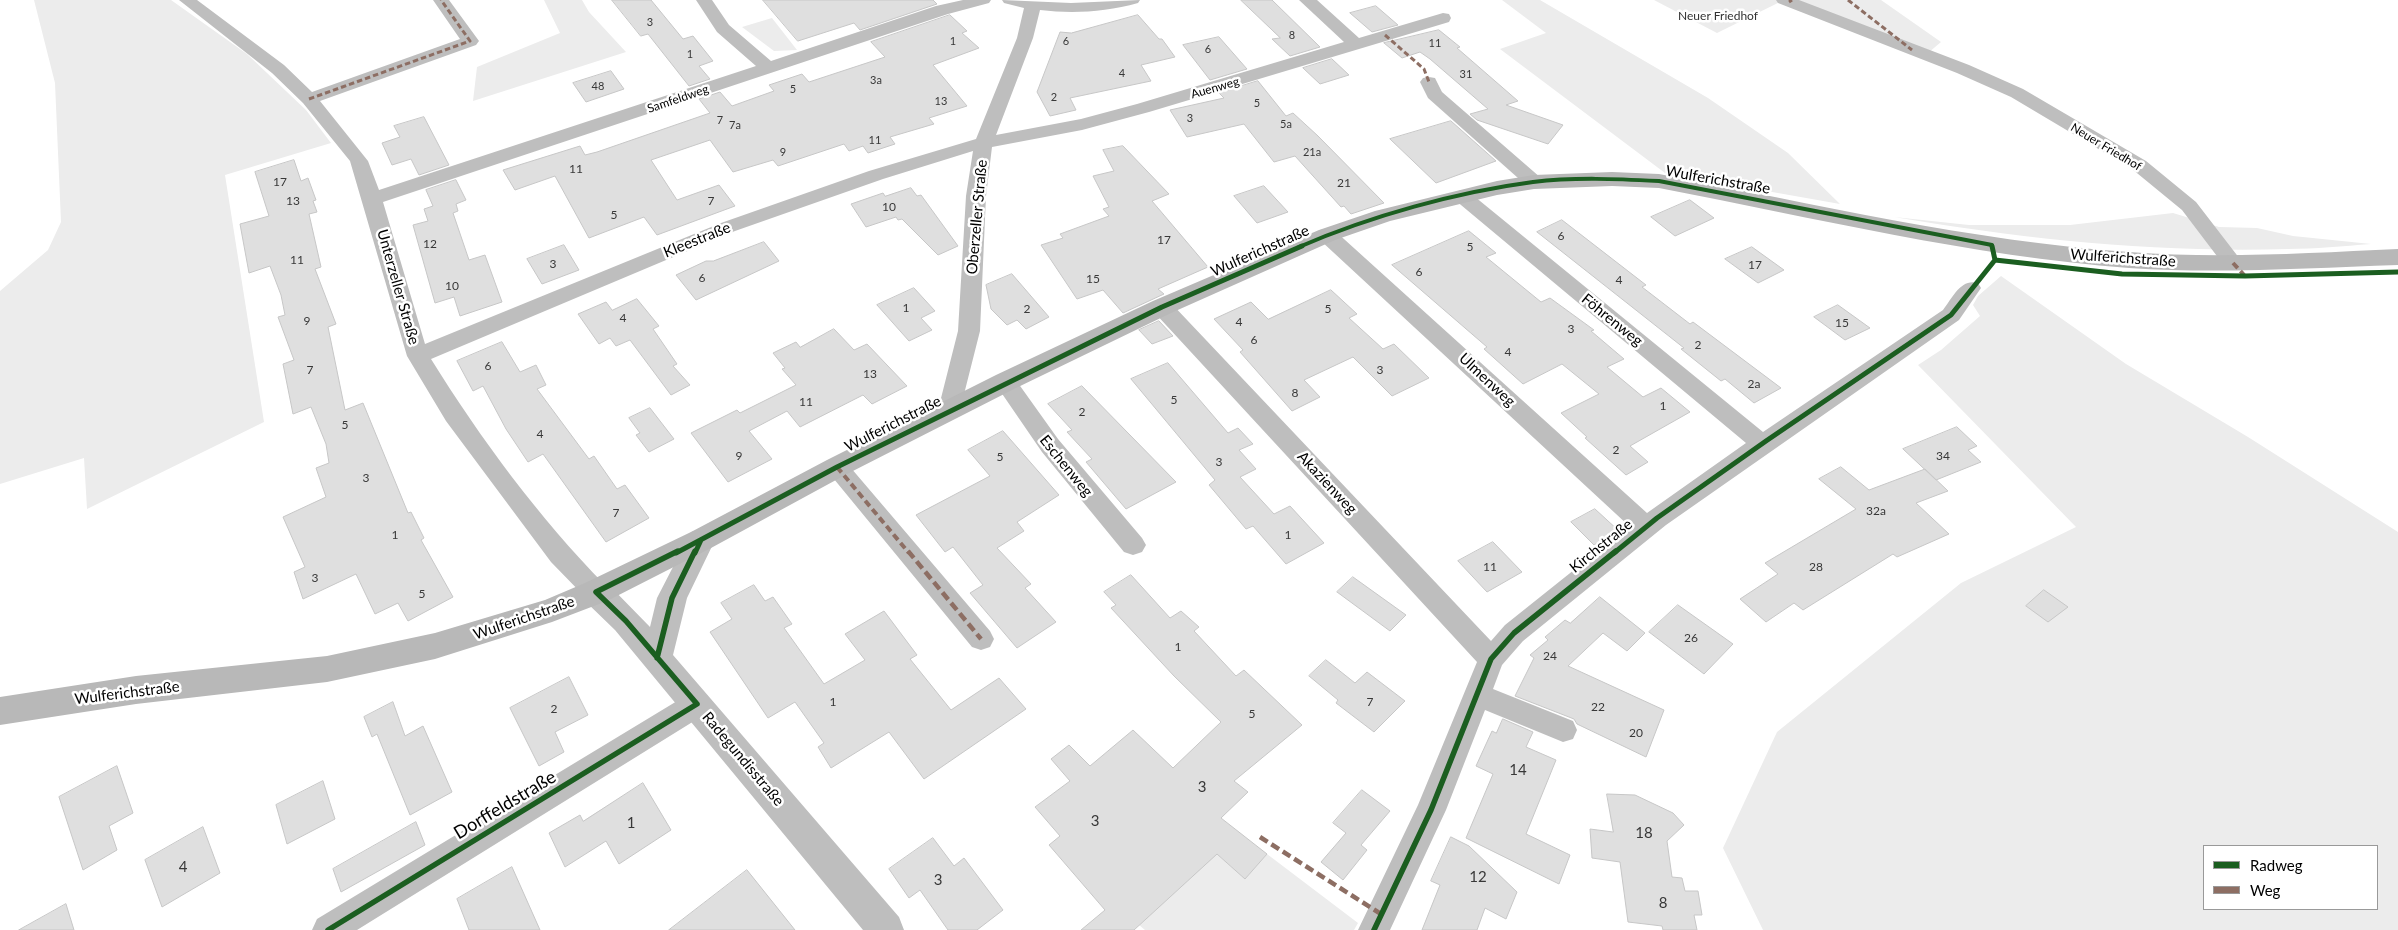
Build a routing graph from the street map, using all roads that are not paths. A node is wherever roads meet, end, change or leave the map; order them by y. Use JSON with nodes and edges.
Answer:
{"nodes":[{"id":1,"x":187,"y":0,"type":"edge"},
{"id":2,"x":441,"y":0,"type":"edge"},
{"id":3,"x":704,"y":0,"type":"edge"},
{"id":4,"x":984,"y":0,"type":"edge"},
{"id":5,"x":1010,"y":0,"type":"edge"},
{"id":6,"x":1132,"y":0,"type":"edge"},
{"id":7,"x":1307,"y":0,"type":"edge"},
{"id":8,"x":1784,"y":0,"type":"edge"},
{"id":9,"x":1034,"y":3,"type":"edge"},
{"id":10,"x":1443,"y":18,"type":"dead end"},
{"id":11,"x":1356,"y":44,"type":"junction"},
{"id":12,"x":769,"y":68,"type":"junction"},
{"id":13,"x":1429,"y":82,"type":"dead end"},
{"id":14,"x":310,"y":99,"type":"junction"},
{"id":15,"x":983,"y":144,"type":"junction"},
{"id":16,"x":1534,"y":182,"type":"junction"},
{"id":17,"x":1462,"y":196,"type":"junction"},
{"id":18,"x":372,"y":199,"type":"junction"},
{"id":19,"x":1327,"y":235,"type":"junction"},
{"id":20,"x":2398,"y":257,"type":"edge"},
{"id":21,"x":2233,"y":263,"type":"junction"},
{"id":22,"x":1972,"y":288,"type":"dead end"},
{"id":23,"x":1162,"y":307,"type":"junction"},
{"id":24,"x":418,"y":356,"type":"junction"},
{"id":25,"x":1005,"y":382,"type":"junction"},
{"id":26,"x":949,"y":410,"type":"junction"},
{"id":27,"x":1762,"y":444,"type":"junction"},
{"id":28,"x":837,"y":467,"type":"junction"},
{"id":29,"x":1646,"y":526,"type":"junction"},
{"id":30,"x":701,"y":540,"type":"junction"},
{"id":31,"x":1133,"y":545,"type":"dead end"},
{"id":32,"x":596,"y":592,"type":"junction"},
{"id":33,"x":981,"y":639,"type":"dead end"},
{"id":34,"x":657,"y":658,"type":"junction"},
{"id":35,"x":1492,"y":659,"type":"junction"},
{"id":36,"x":1476,"y":694,"type":"junction"},
{"id":37,"x":697,"y":704,"type":"junction"},
{"id":38,"x":0,"y":711,"type":"edge"},
{"id":39,"x":1563,"y":730,"type":"dead end"},
{"id":40,"x":328,"y":930,"type":"edge"},
{"id":41,"x":886,"y":930,"type":"edge"},
{"id":42,"x":1374,"y":930,"type":"edge"}],
"edges":[{"from":1,"to":14,"type":"street","name":"Unterzeller Straße"},
{"from":2,"to":14,"type":"street"},
{"from":3,"to":12,"type":"street"},
{"from":4,"to":12,"type":"street","name":"Samfeldweg"},
{"from":5,"to":9,"type":"street"},
{"from":6,"to":9,"type":"street"},
{"from":7,"to":11,"type":"street"},
{"from":8,"to":21,"type":"street","name":"Neuer Friedhof"},
{"from":9,"to":15,"type":"street","name":"Oberzeller Straße"},
{"from":10,"to":11,"type":"street","name":"Auenweg"},
{"from":11,"to":15,"type":"street","name":"Auenweg"},
{"from":12,"to":18,"type":"street","name":"Samfeldweg"},
{"from":13,"to":16,"type":"street"},
{"from":14,"to":18,"type":"street","name":"Unterzeller Straße"},
{"from":15,"to":24,"type":"street","name":"Kleestraße"},
{"from":15,"to":26,"type":"street","name":"Oberzeller Straße"},
{"from":16,"to":17,"type":"main road","name":"Wulferichstraße"},
{"from":16,"to":21,"type":"main road","name":"Wulferichstraße"},
{"from":17,"to":19,"type":"main road","name":"Wulferichstraße"},
{"from":17,"to":27,"type":"street","name":"Föhrenweg"},
{"from":18,"to":24,"type":"street","name":"Unterzeller Straße"},
{"from":19,"to":23,"type":"main road","name":"Wulferichstraße"},
{"from":19,"to":29,"type":"street","name":"Ulmenweg"},
{"from":20,"to":21,"type":"main road","name":"Wulferichstraße"},
{"from":22,"to":27,"type":"street","name":"Kirchstraße"},
{"from":23,"to":25,"type":"main road","name":"Wulferichstraße"},
{"from":23,"to":35,"type":"street","name":"Akazienweg"},
{"from":24,"to":32,"type":"street","name":"Unterzeller Straße"},
{"from":25,"to":26,"type":"main road","name":"Wulferichstraße"},
{"from":25,"to":31,"type":"street","name":"Eschenweg"},
{"from":26,"to":28,"type":"main road","name":"Wulferichstraße"},
{"from":27,"to":29,"type":"street","name":"Kirchstraße"},
{"from":28,"to":30,"type":"main road","name":"Wulferichstraße"},
{"from":28,"to":33,"type":"street"},
{"from":29,"to":35,"type":"street","name":"Kirchstraße"},
{"from":30,"to":32,"type":"main road","name":"Wulferichstraße"},
{"from":30,"to":34,"type":"street"},
{"from":32,"to":34,"type":"street","name":"Radegundisstraße"},
{"from":32,"to":38,"type":"main road","name":"Wulferichstraße"},
{"from":34,"to":37,"type":"street","name":"Radegundisstraße"},
{"from":35,"to":36,"type":"street","name":"Kirchstraße"},
{"from":36,"to":39,"type":"street"},
{"from":36,"to":42,"type":"street","name":"Kirchstraße"},
{"from":37,"to":40,"type":"street","name":"Dorffeldstraße"},
{"from":37,"to":41,"type":"street","name":"Radegundisstraße"}]}
